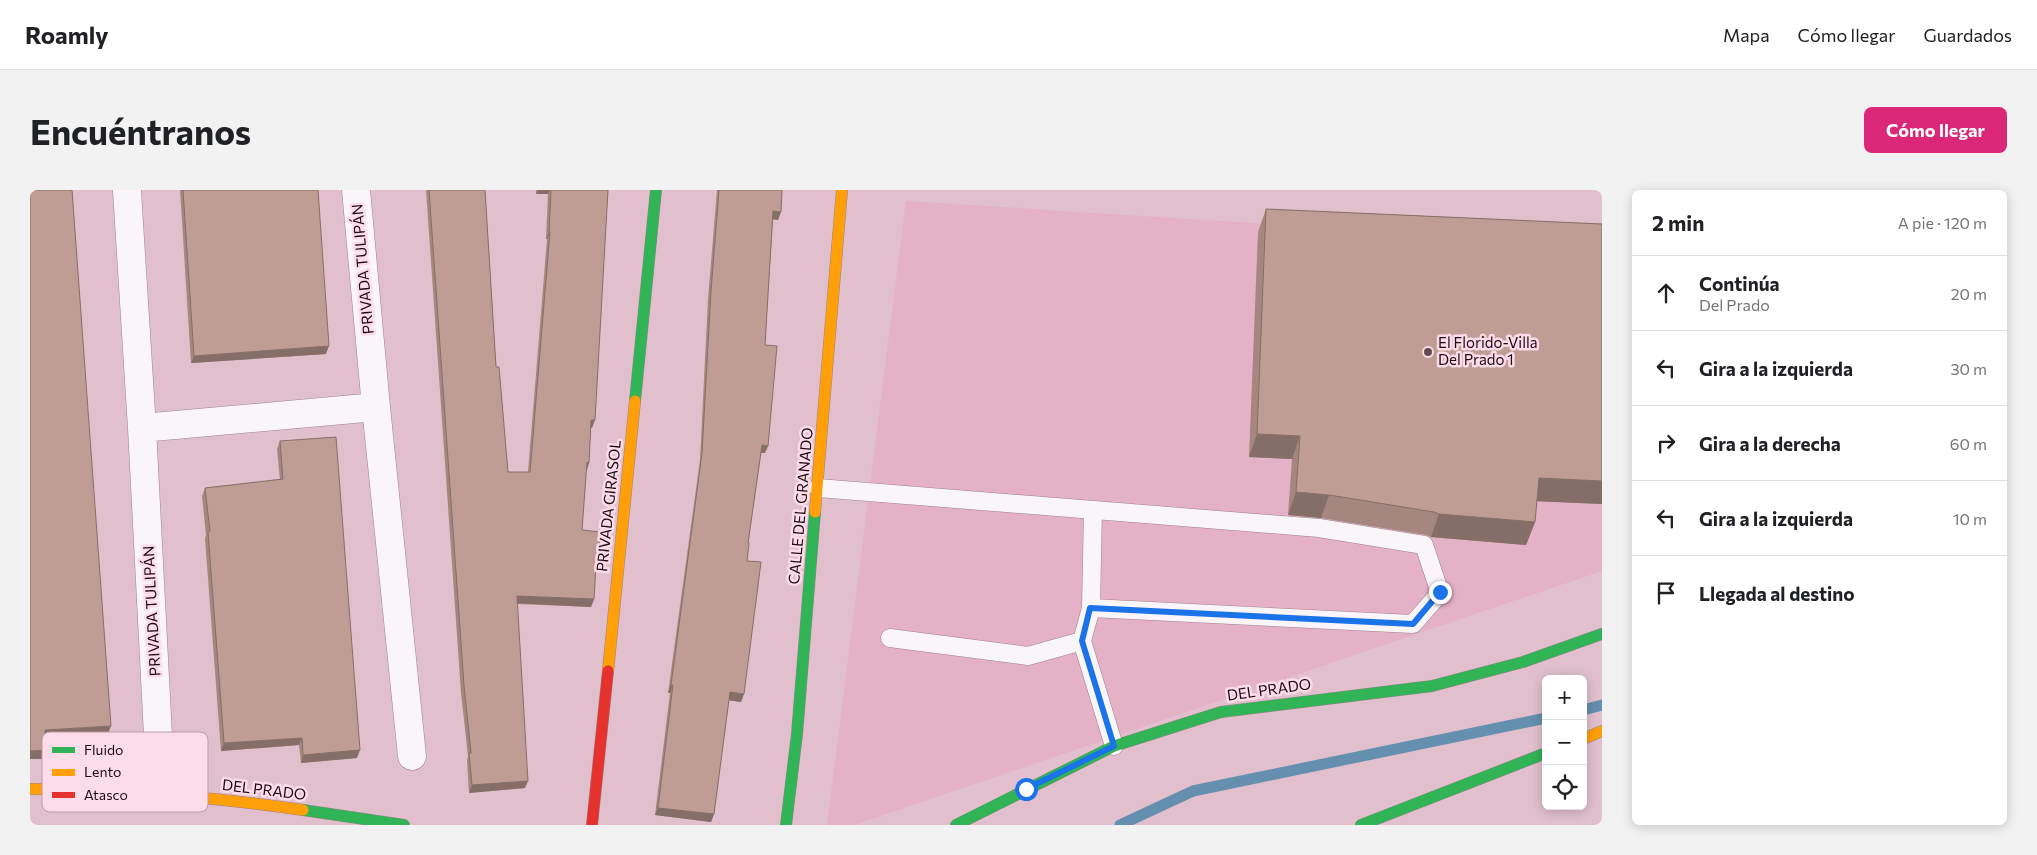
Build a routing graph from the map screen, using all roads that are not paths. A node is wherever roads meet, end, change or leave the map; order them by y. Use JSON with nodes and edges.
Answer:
{"nodes":[{"id":1,"x":356,"y":190,"type":"edge"},
{"id":2,"x":656,"y":190,"type":"edge"},
{"id":3,"x":842,"y":190,"type":"edge"},
{"id":4,"x":127,"y":191,"type":"edge"},
{"id":5,"x":376,"y":407,"type":"junction"},
{"id":6,"x":142,"y":428,"type":"junction"},
{"id":7,"x":818,"y":488,"type":"junction"},
{"id":8,"x":1093,"y":510,"type":"junction"},
{"id":9,"x":1090,"y":608,"type":"junction"},
{"id":10,"x":1602,"y":634,"type":"edge"},
{"id":11,"x":890,"y":638,"type":"dead end"},
{"id":12,"x":1082,"y":641,"type":"junction"},
{"id":13,"x":1602,"y":731,"type":"edge"},
{"id":14,"x":158,"y":732,"type":"edge"},
{"id":15,"x":1587,"y":737,"type":"edge"},
{"id":16,"x":1114,"y":746,"type":"junction"},
{"id":17,"x":1542,"y":755,"type":"edge"},
{"id":18,"x":412,"y":756,"type":"dead end"},
{"id":19,"x":208,"y":798,"type":"edge"},
{"id":20,"x":404,"y":825,"type":"edge"},
{"id":21,"x":592,"y":825,"type":"edge"},
{"id":22,"x":786,"y":825,"type":"edge"},
{"id":23,"x":956,"y":825,"type":"edge"},
{"id":24,"x":1361,"y":825,"type":"edge"}],
"edges":[{"from":1,"to":5,"type":"street","name":"PRIVADA TULIPÁN"},
{"from":2,"to":21,"type":"main road","name":"PRIVADA GIRASOL"},
{"from":3,"to":7,"type":"main road","name":"CALLE DEL GRANADO"},
{"from":4,"to":6,"type":"street","name":"PRIVADA TULIPÁN"},
{"from":5,"to":6,"type":"street"},
{"from":5,"to":18,"type":"street","name":"PRIVADA TULIPÁN"},
{"from":6,"to":14,"type":"street","name":"PRIVADA TULIPÁN"},
{"from":7,"to":8,"type":"lane"},
{"from":7,"to":22,"type":"main road","name":"CALLE DEL GRANADO"},
{"from":8,"to":9,"type":"lane"},
{"from":8,"to":9,"type":"lane"},
{"from":9,"to":12,"type":"lane"},
{"from":10,"to":16,"type":"main road","name":"DEL PRADO"},
{"from":11,"to":12,"type":"lane"},
{"from":12,"to":16,"type":"lane"},
{"from":13,"to":15,"type":"main road"},
{"from":16,"to":23,"type":"main road","name":"DEL PRADO"},
{"from":17,"to":24,"type":"main road"},
{"from":19,"to":20,"type":"main road","name":"DEL PRADO"}]}
